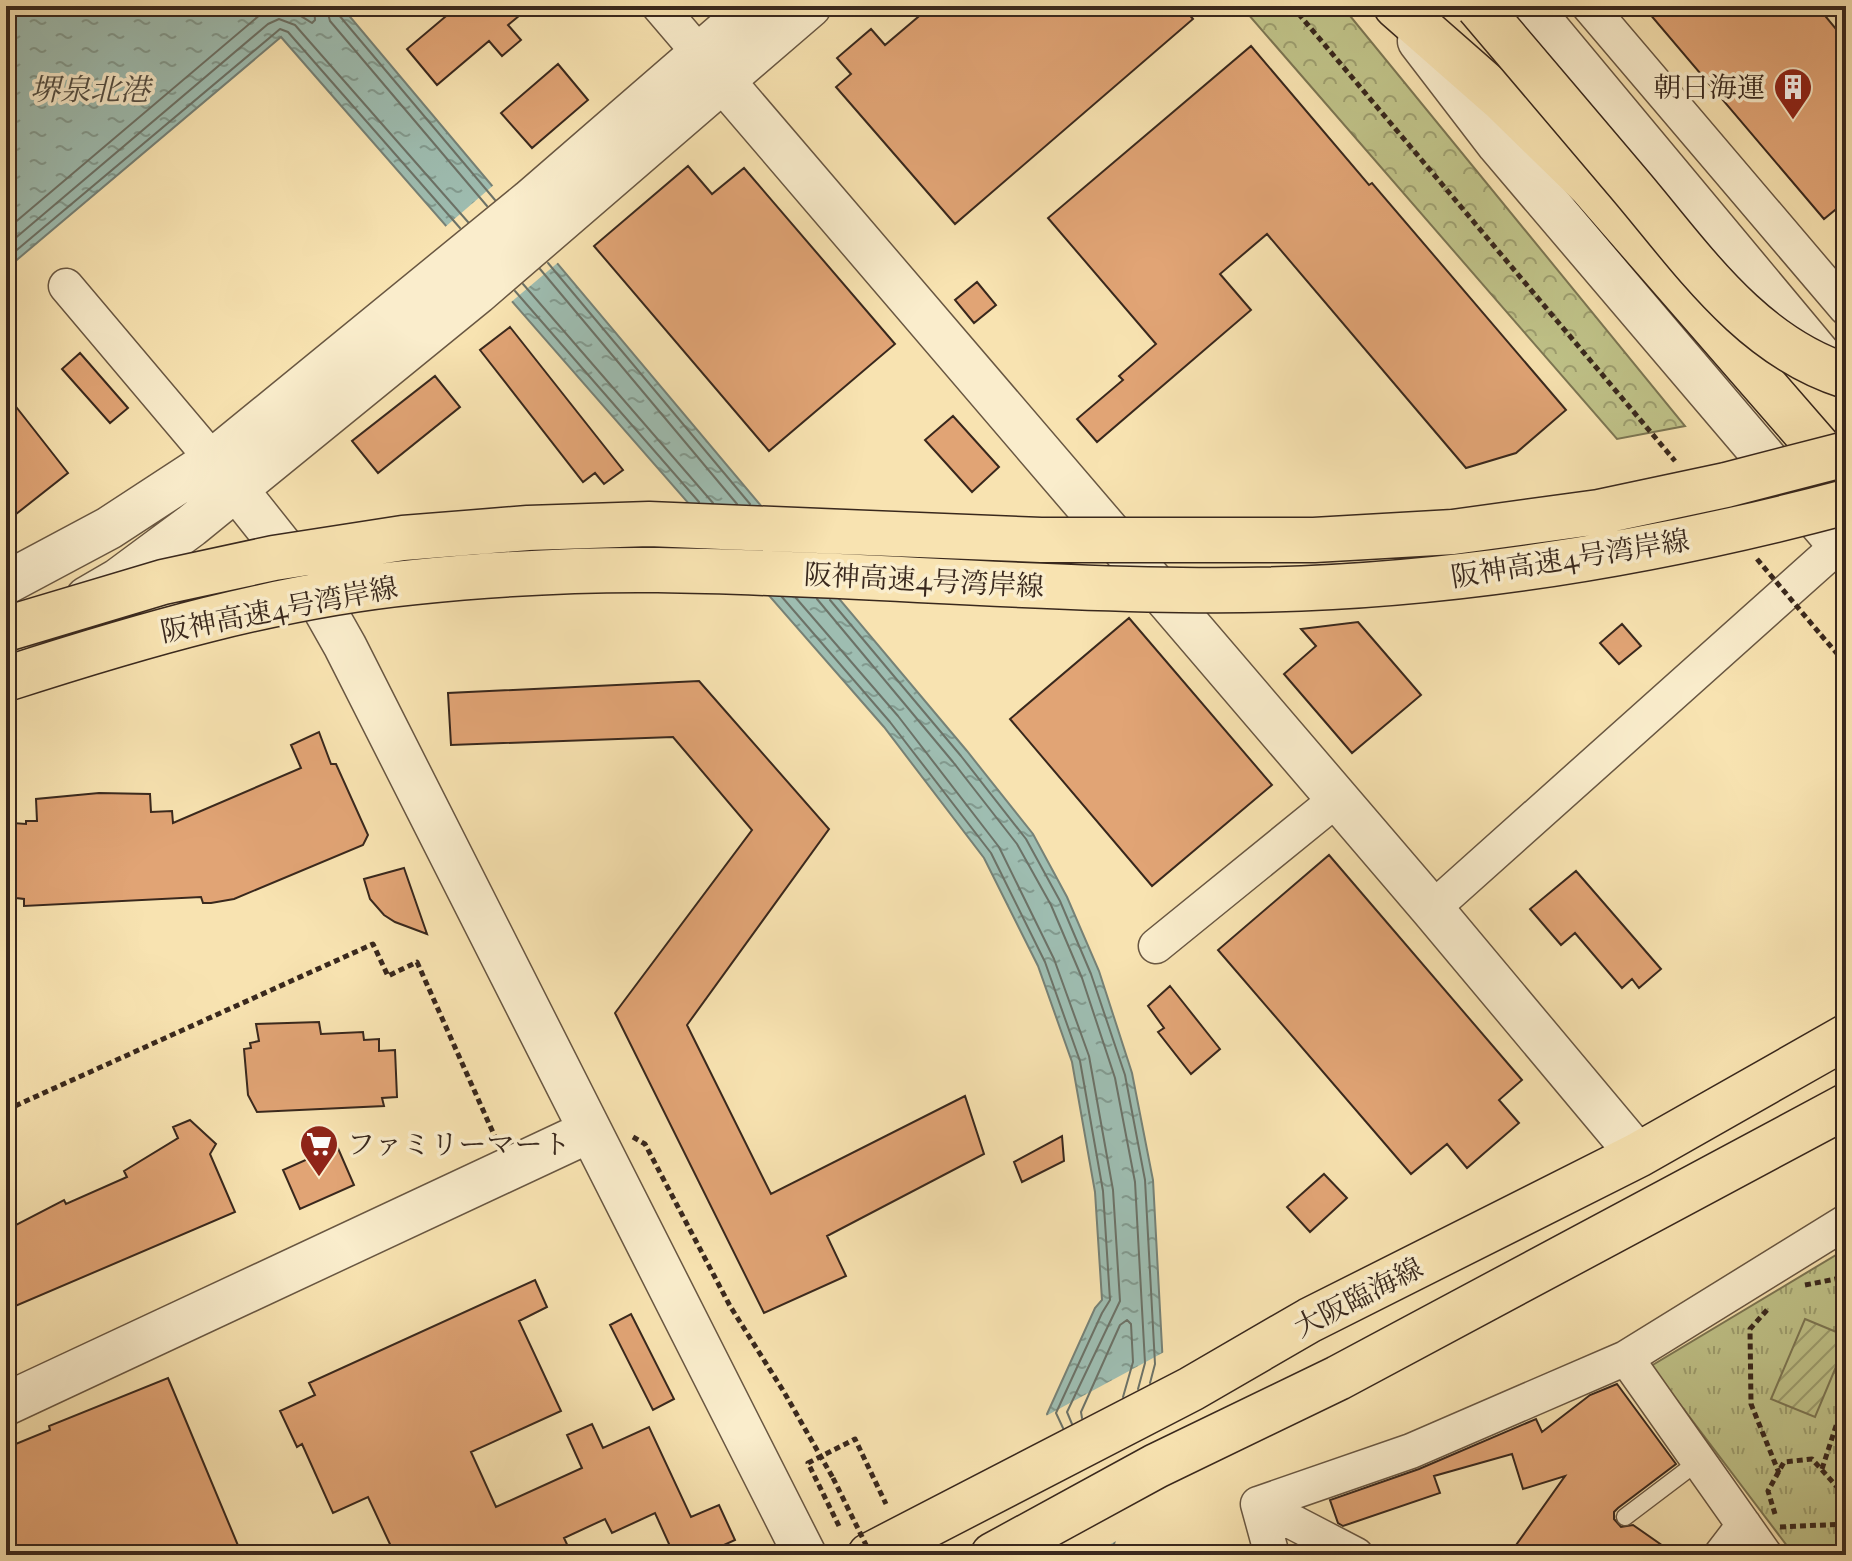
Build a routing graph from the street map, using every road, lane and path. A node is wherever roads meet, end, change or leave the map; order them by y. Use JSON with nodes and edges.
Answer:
{"nodes":[{"id":1,"x":659,"y":6,"type":"edge"},
{"id":2,"x":755,"y":6,"type":"edge"},
{"id":3,"x":810,"y":6,"type":"edge"},
{"id":4,"x":1292,"y":6,"type":"edge"},
{"id":5,"x":1394,"y":6,"type":"edge"},
{"id":6,"x":1478,"y":6,"type":"edge"},
{"id":7,"x":1529,"y":6,"type":"edge"},
{"id":8,"x":1589,"y":6,"type":"edge"},
{"id":9,"x":711,"y":67,"type":"junction"},
{"id":10,"x":66,"y":286,"type":"dead end"},
{"id":11,"x":1843,"y":298,"type":"edge"},
{"id":12,"x":1799,"y":331,"type":"junction"},
{"id":13,"x":1846,"y":376,"type":"edge"},
{"id":14,"x":1846,"y":386,"type":"edge"},
{"id":15,"x":1846,"y":454,"type":"edge"},
{"id":16,"x":1678,"y":465,"type":"dead end"},
{"id":17,"x":225,"y":475,"type":"junction"},
{"id":18,"x":1846,"y":479,"type":"edge"},
{"id":19,"x":1846,"y":502,"type":"edge"},
{"id":20,"x":1749,"y":549,"type":"dead end"},
{"id":21,"x":1843,"y":549,"type":"edge"},
{"id":22,"x":6,"y":583,"type":"edge"},
{"id":23,"x":6,"y":629,"type":"edge"},
{"id":24,"x":6,"y":645,"type":"edge"},
{"id":25,"x":1846,"y":664,"type":"edge"},
{"id":26,"x":6,"y":679,"type":"edge"},
{"id":27,"x":1337,"y":799,"type":"junction"},
{"id":28,"x":1432,"y":909,"type":"junction"},
{"id":29,"x":1156,"y":946,"type":"dead end"},
{"id":30,"x":1846,"y":1037,"type":"edge"},
{"id":31,"x":1846,"y":1106,"type":"edge"},
{"id":32,"x":6,"y":1110,"type":"edge"},
{"id":33,"x":590,"y":1131,"type":"junction"},
{"id":34,"x":645,"y":1144,"type":"dead end"},
{"id":35,"x":499,"y":1145,"type":"dead end"},
{"id":36,"x":1638,"y":1155,"type":"junction"},
{"id":37,"x":1846,"y":1222,"type":"edge"},
{"id":38,"x":1846,"y":1277,"type":"edge"},
{"id":39,"x":1800,"y":1286,"type":"dead end"},
{"id":40,"x":1772,"y":1303,"type":"dead end"},
{"id":41,"x":1626,"y":1358,"type":"junction"},
{"id":42,"x":1846,"y":1395,"type":"edge"},
{"id":43,"x":6,"y":1404,"type":"edge"},
{"id":44,"x":821,"y":1456,"type":"junction"},
{"id":45,"x":1699,"y":1461,"type":"junction"},
{"id":46,"x":1822,"y":1469,"type":"junction"},
{"id":47,"x":1779,"y":1473,"type":"junction"},
{"id":48,"x":886,"y":1504,"type":"dead end"},
{"id":49,"x":1258,"y":1504,"type":"junction"},
{"id":50,"x":1625,"y":1517,"type":"dead end"},
{"id":51,"x":1744,"y":1525,"type":"junction"},
{"id":52,"x":1846,"y":1525,"type":"edge"},
{"id":53,"x":860,"y":1545,"type":"edge"},
{"id":54,"x":1010,"y":1546,"type":"edge"},
{"id":55,"x":805,"y":1555,"type":"edge"},
{"id":56,"x":1272,"y":1555,"type":"edge"},
{"id":57,"x":1356,"y":1555,"type":"edge"},
{"id":58,"x":1721,"y":1555,"type":"edge"},
{"id":59,"x":1765,"y":1555,"type":"edge"}],
"edges":[{"from":1,"to":9,"type":"street"},
{"from":2,"to":9,"type":"street"},
{"from":3,"to":9,"type":"street"},
{"from":4,"to":16,"type":"path"},
{"from":5,"to":18,"type":"main road"},
{"from":5,"to":21,"type":"street"},
{"from":6,"to":13,"type":"main road","bridge":true},
{"from":7,"to":12,"type":"street"},
{"from":8,"to":11,"type":"street"},
{"from":9,"to":17,"type":"street"},
{"from":9,"to":27,"type":"street"},
{"from":10,"to":17,"type":"street"},
{"from":11,"to":12,"type":"street"},
{"from":12,"to":14,"type":"street"},
{"from":15,"to":23,"type":"main road","name":"阪神高速4号湾岸線","bridge":true},
{"from":17,"to":22,"type":"street"},
{"from":17,"to":24,"type":"street"},
{"from":17,"to":33,"type":"street"},
{"from":19,"to":26,"type":"main road","name":"阪神高速4号湾岸線","bridge":true},
{"from":20,"to":25,"type":"path","bridge":true},
{"from":21,"to":28,"type":"street"},
{"from":27,"to":28,"type":"street"},
{"from":27,"to":29,"type":"street"},
{"from":28,"to":36,"type":"street"},
{"from":30,"to":36,"type":"main road","name":"大阪臨海線"},
{"from":31,"to":54,"type":"main road"},
{"from":32,"to":35,"type":"path"},
{"from":33,"to":43,"type":"street"},
{"from":33,"to":55,"type":"street"},
{"from":34,"to":44,"type":"path"},
{"from":36,"to":53,"type":"main road","name":"大阪臨海線"},
{"from":37,"to":41,"type":"street"},
{"from":38,"to":39,"type":"path"},
{"from":40,"to":47,"type":"path"},
{"from":41,"to":45,"type":"street"},
{"from":41,"to":49,"type":"street"},
{"from":42,"to":46,"type":"path"},
{"from":44,"to":48,"type":"path"},
{"from":44,"to":53,"type":"path","bridge":true},
{"from":44,"to":53,"type":"path"},
{"from":45,"to":50,"type":"lane"},
{"from":45,"to":51,"type":"street"},
{"from":46,"to":47,"type":"path"},
{"from":46,"to":52,"type":"path"},
{"from":47,"to":52,"type":"path"},
{"from":49,"to":56,"type":"street"},
{"from":49,"to":57,"type":"street"},
{"from":51,"to":58,"type":"street"},
{"from":51,"to":59,"type":"street"}]}
